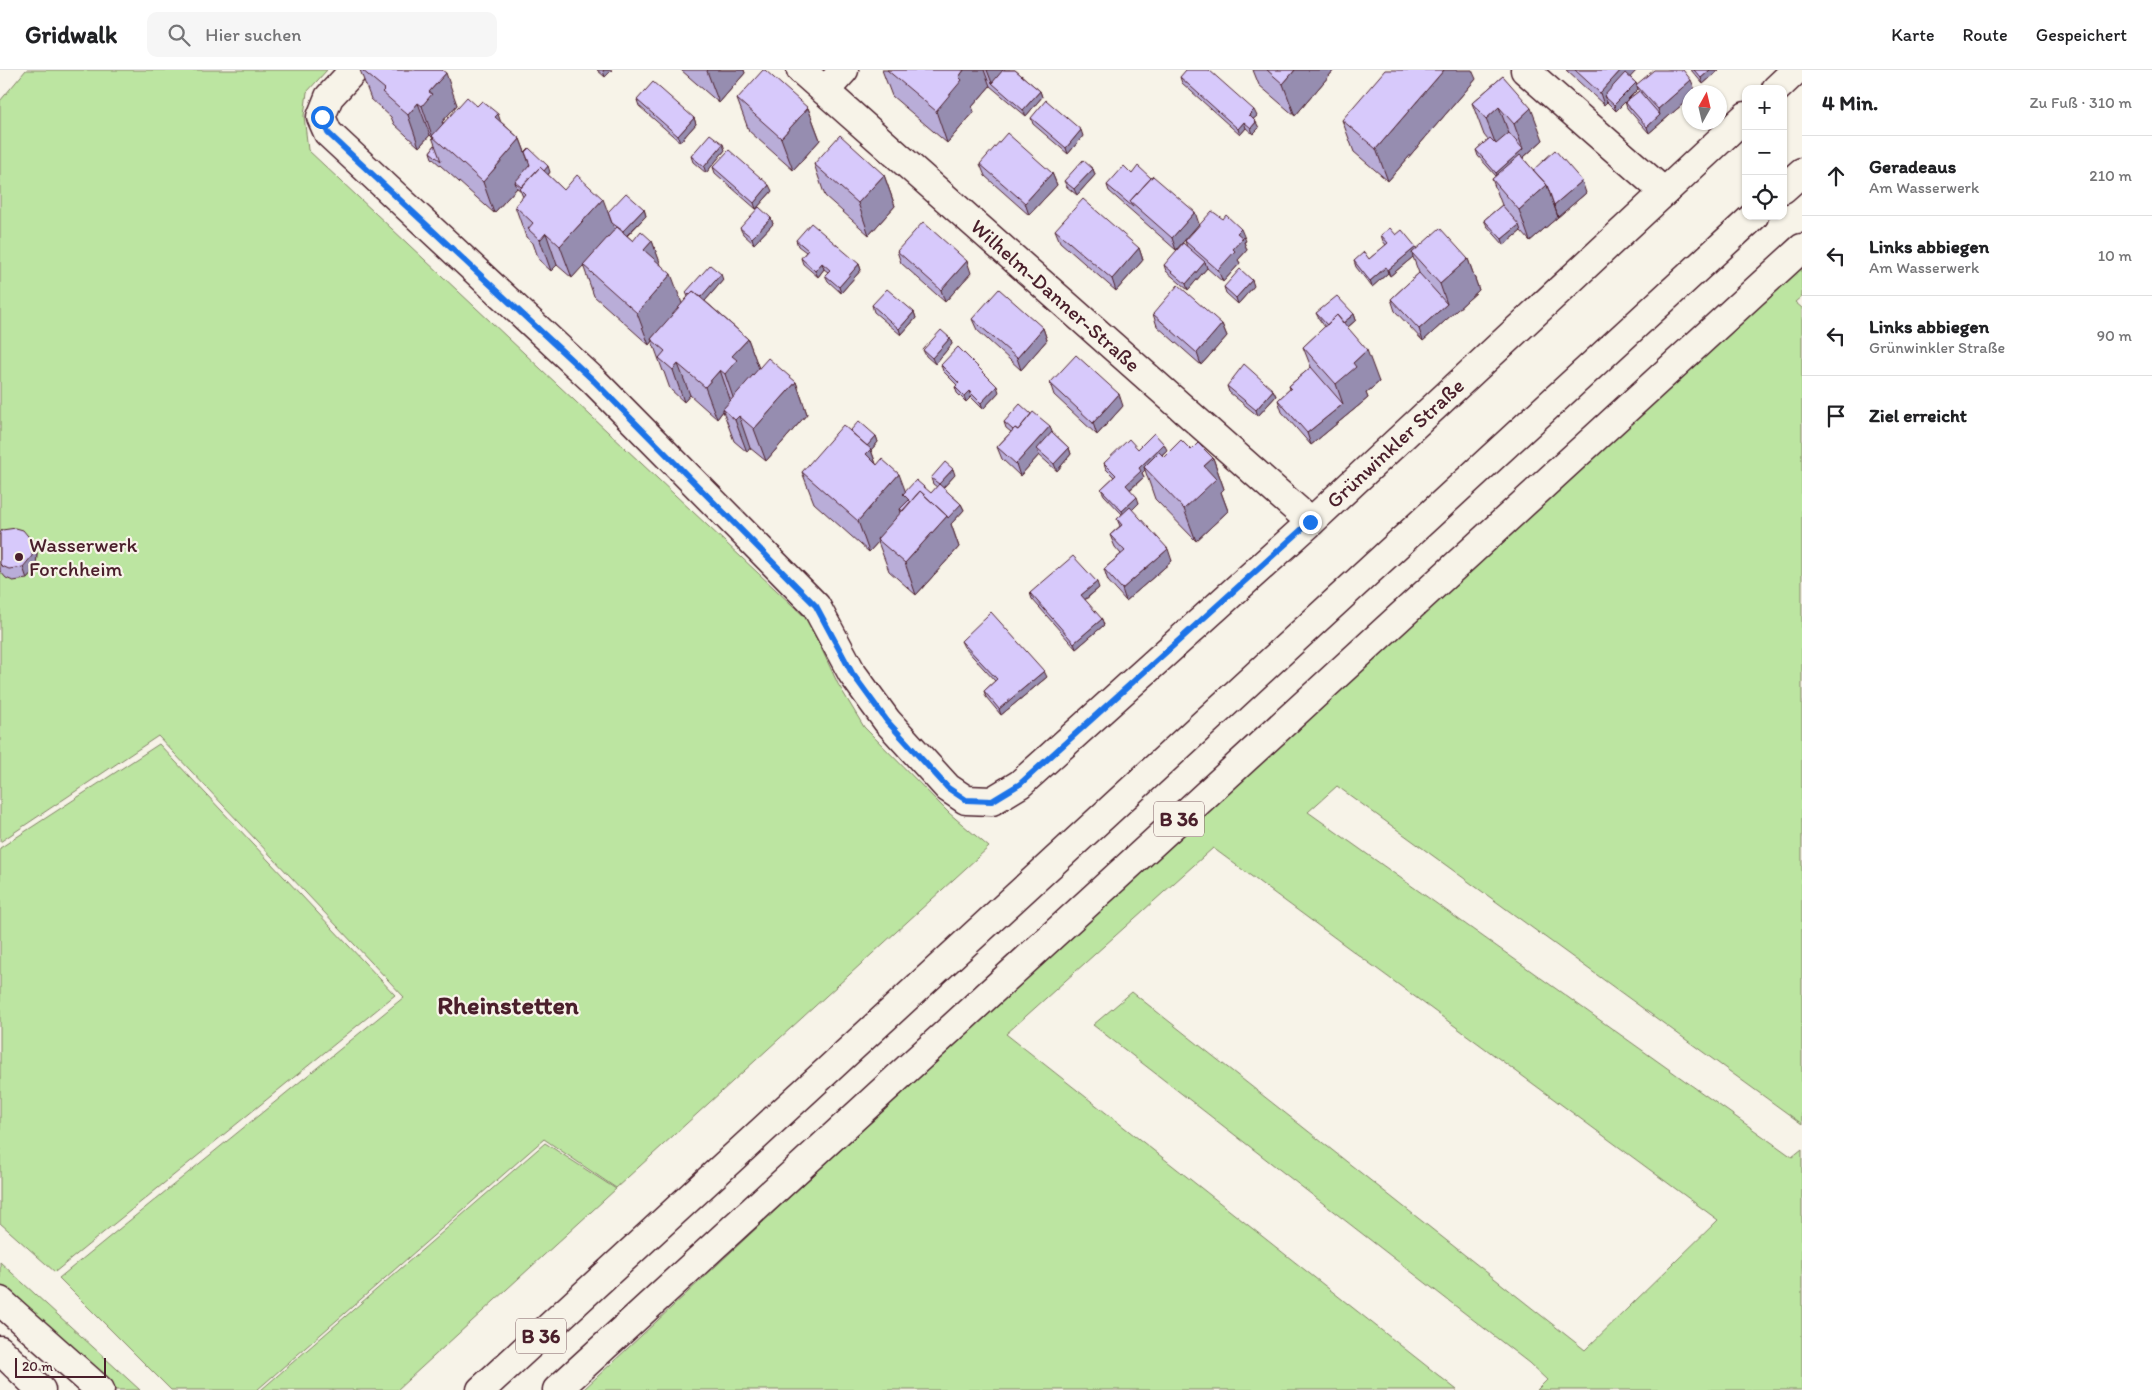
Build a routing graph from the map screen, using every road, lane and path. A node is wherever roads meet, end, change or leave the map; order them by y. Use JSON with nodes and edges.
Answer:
{"nodes":[{"id":1,"x":354,"y":70,"type":"edge"},
{"id":2,"x":801,"y":70,"type":"edge"},
{"id":3,"x":844,"y":70,"type":"edge"},
{"id":4,"x":1525,"y":70,"type":"edge"},
{"id":5,"x":1796,"y":70,"type":"edge"},
{"id":6,"x":1780,"y":85,"type":"edge"},
{"id":7,"x":825,"y":91,"type":"junction"},
{"id":8,"x":1742,"y":120,"type":"edge"},
{"id":9,"x":1802,"y":172,"type":"edge"},
{"id":10,"x":1787,"y":185,"type":"edge"},
{"id":11,"x":1664,"y":192,"type":"junction"},
{"id":12,"x":1750,"y":220,"type":"edge"},
{"id":13,"x":1802,"y":248,"type":"edge"},
{"id":14,"x":1310,"y":522,"type":"junction"},
{"id":15,"x":0,"y":1301,"type":"edge"},
{"id":16,"x":0,"y":1350,"type":"edge"},
{"id":17,"x":41,"y":1390,"type":"edge"},
{"id":18,"x":100,"y":1390,"type":"edge"},
{"id":19,"x":481,"y":1390,"type":"edge"},
{"id":20,"x":557,"y":1390,"type":"edge"}],
"edges":[{"from":1,"to":14,"type":"main road","name":"Grünwinkler Straße"},
{"from":2,"to":7,"type":"main road","name":"Wilhelm-Danner-Straße"},
{"from":3,"to":7,"type":"main road"},
{"from":4,"to":11,"type":"main road"},
{"from":5,"to":6,"type":"main road"},
{"from":7,"to":14,"type":"main road","name":"Wilhelm-Danner-Straße"},
{"from":8,"to":11,"type":"main road","name":"Grünwinkler Straße"},
{"from":9,"to":10,"type":"main road"},
{"from":11,"to":14,"type":"main road","name":"Grünwinkler Straße"},
{"from":12,"to":19,"type":"main road","number":"B 36"},
{"from":13,"to":20,"type":"main road","number":"B 36"},
{"from":15,"to":18,"type":"main road"},
{"from":16,"to":17,"type":"main road"}]}
